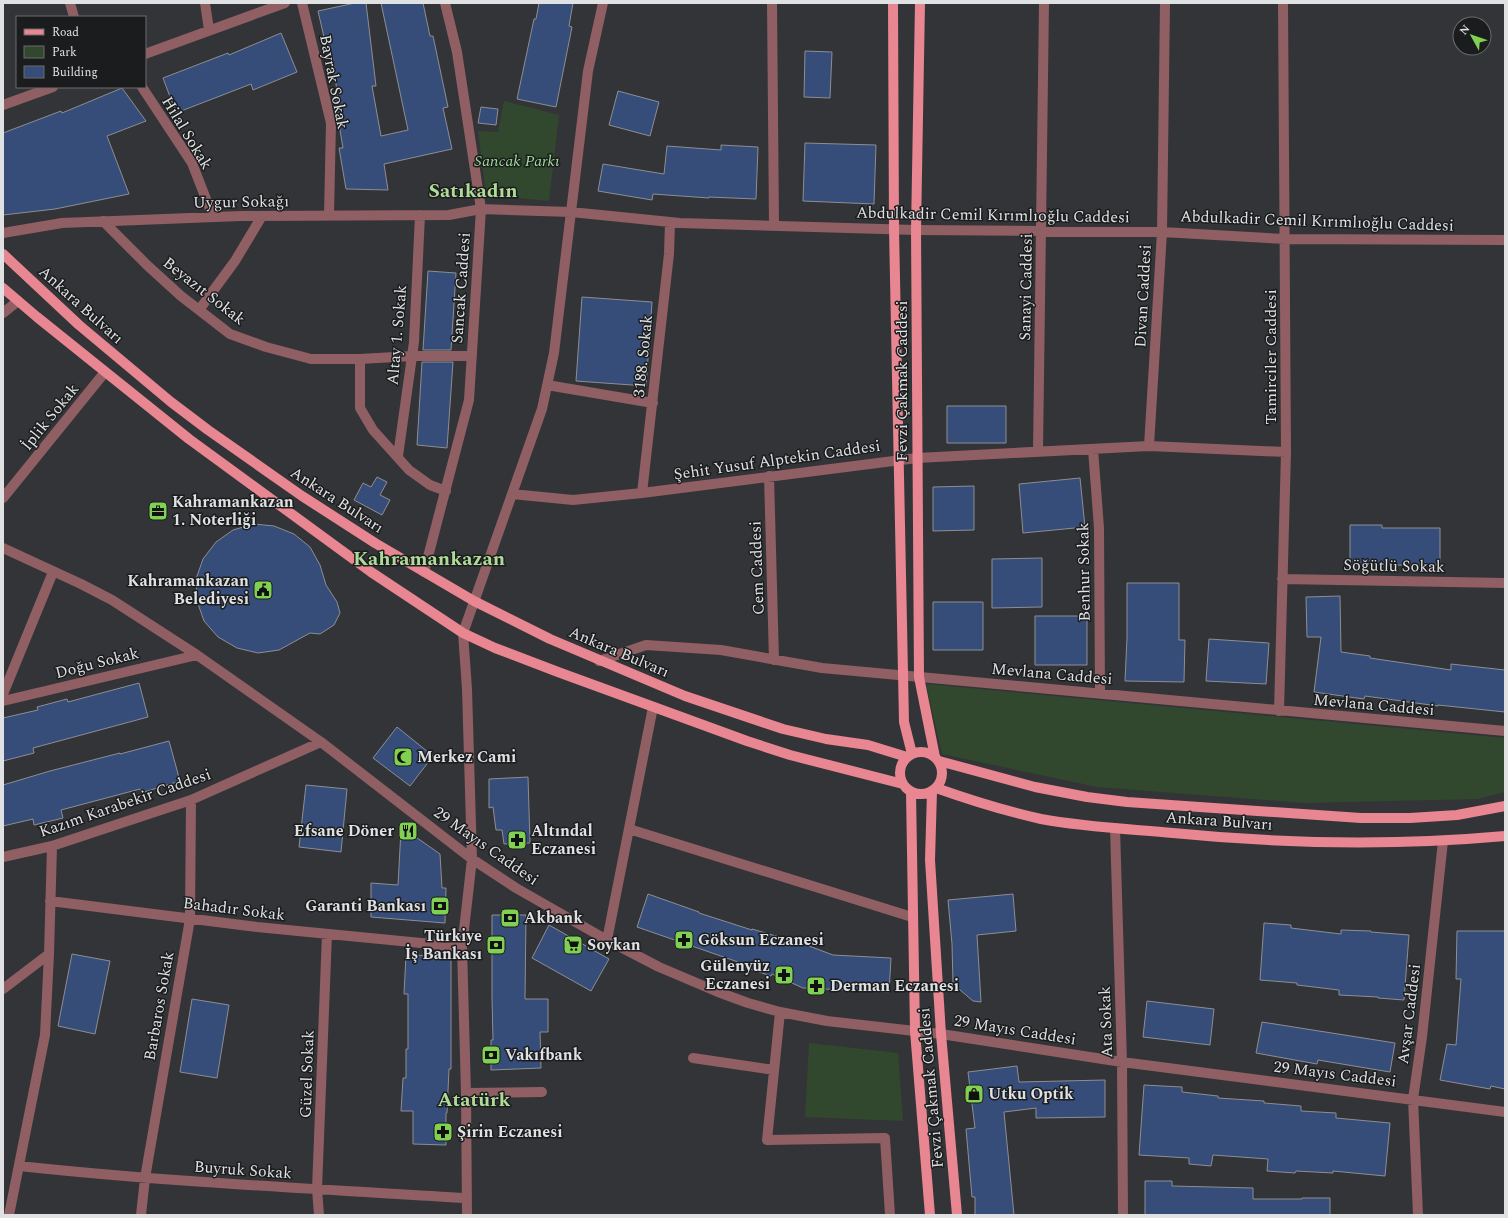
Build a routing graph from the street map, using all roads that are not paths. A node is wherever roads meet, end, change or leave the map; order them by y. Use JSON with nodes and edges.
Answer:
{"nodes":[{"id":1,"x":70,"y":3,"type":"edge"},
{"id":2,"x":205,"y":3,"type":"edge"},
{"id":3,"x":285,"y":3,"type":"edge"},
{"id":4,"x":302,"y":3,"type":"edge"},
{"id":5,"x":445,"y":3,"type":"edge"},
{"id":6,"x":603,"y":3,"type":"edge"},
{"id":7,"x":772,"y":3,"type":"edge"},
{"id":8,"x":892,"y":3,"type":"edge"},
{"id":9,"x":920,"y":3,"type":"edge"},
{"id":10,"x":1044,"y":3,"type":"edge"},
{"id":11,"x":1165,"y":3,"type":"edge"},
{"id":12,"x":1283,"y":3,"type":"edge"},
{"id":13,"x":74,"y":16,"type":"edge"},
{"id":14,"x":210,"y":30,"type":"junction"},
{"id":15,"x":146,"y":54,"type":"edge"},
{"id":16,"x":50,"y":88,"type":"edge"},
{"id":17,"x":143,"y":88,"type":"edge"},
{"id":18,"x":3,"y":105,"type":"edge"},
{"id":19,"x":481,"y":209,"type":"junction"},
{"id":20,"x":570,"y":212,"type":"junction"},
{"id":21,"x":329,"y":215,"type":"junction"},
{"id":22,"x":420,"y":215,"type":"junction"},
{"id":23,"x":262,"y":216,"type":"junction"},
{"id":24,"x":213,"y":217,"type":"junction"},
{"id":25,"x":103,"y":221,"type":"junction"},
{"id":26,"x":670,"y":222,"type":"junction"},
{"id":27,"x":774,"y":226,"type":"junction"},
{"id":28,"x":894,"y":229,"type":"junction"},
{"id":29,"x":916,"y":230,"type":"junction"},
{"id":30,"x":1041,"y":231,"type":"junction"},
{"id":31,"x":1162,"y":232,"type":"junction"},
{"id":32,"x":3,"y":233,"type":"edge"},
{"id":33,"x":1285,"y":239,"type":"junction"},
{"id":34,"x":1505,"y":240,"type":"edge"},
{"id":35,"x":3,"y":254,"type":"edge"},
{"id":36,"x":3,"y":288,"type":"edge"},
{"id":37,"x":18,"y":301,"type":"junction"},
{"id":38,"x":199,"y":310,"type":"junction"},
{"id":39,"x":3,"y":313,"type":"edge"},
{"id":40,"x":412,"y":356,"type":"junction"},
{"id":41,"x":472,"y":356,"type":"junction"},
{"id":42,"x":360,"y":359,"type":"junction"},
{"id":43,"x":105,"y":372,"type":"junction"},
{"id":44,"x":547,"y":385,"type":"junction"},
{"id":45,"x":653,"y":404,"type":"junction"},
{"id":46,"x":1149,"y":446,"type":"junction"},
{"id":47,"x":1093,"y":449,"type":"junction"},
{"id":48,"x":1038,"y":452,"type":"junction"},
{"id":49,"x":1286,"y":452,"type":"junction"},
{"id":50,"x":398,"y":456,"type":"junction"},
{"id":51,"x":917,"y":458,"type":"junction"},
{"id":52,"x":899,"y":459,"type":"junction"},
{"id":53,"x":769,"y":476,"type":"junction"},
{"id":54,"x":446,"y":491,"type":"junction"},
{"id":55,"x":642,"y":493,"type":"junction"},
{"id":56,"x":512,"y":494,"type":"junction"},
{"id":57,"x":3,"y":498,"type":"edge"},
{"id":58,"x":3,"y":548,"type":"edge"},
{"id":59,"x":54,"y":572,"type":"junction"},
{"id":60,"x":424,"y":572,"type":"junction"},
{"id":61,"x":1282,"y":579,"type":"junction"},
{"id":62,"x":1505,"y":583,"type":"edge"},
{"id":63,"x":474,"y":601,"type":"junction"},
{"id":64,"x":463,"y":632,"type":"junction"},
{"id":65,"x":197,"y":654,"type":"junction"},
{"id":66,"x":599,"y":660,"type":"junction"},
{"id":67,"x":774,"y":660,"type":"junction"},
{"id":68,"x":903,"y":675,"type":"junction"},
{"id":69,"x":918,"y":677,"type":"junction"},
{"id":70,"x":3,"y":694,"type":"edge"},
{"id":71,"x":1100,"y":694,"type":"junction"},
{"id":72,"x":3,"y":701,"type":"edge"},
{"id":73,"x":653,"y":707,"type":"junction"},
{"id":74,"x":1279,"y":711,"type":"junction"},
{"id":75,"x":1505,"y":731,"type":"edge"},
{"id":76,"x":321,"y":742,"type":"junction"},
{"id":77,"x":909,"y":756,"type":"junction"},
{"id":78,"x":937,"y":759,"type":"junction"},
{"id":79,"x":903,"y":784,"type":"junction"},
{"id":80,"x":934,"y":790,"type":"junction"},
{"id":81,"x":911,"y":792,"type":"junction"},
{"id":82,"x":191,"y":800,"type":"junction"},
{"id":83,"x":1505,"y":806,"type":"edge"},
{"id":84,"x":629,"y":828,"type":"junction"},
{"id":85,"x":1115,"y":828,"type":"junction"},
{"id":86,"x":1505,"y":836,"type":"edge"},
{"id":87,"x":1443,"y":841,"type":"junction"},
{"id":88,"x":52,"y":846,"type":"junction"},
{"id":89,"x":3,"y":857,"type":"edge"},
{"id":90,"x":472,"y":859,"type":"junction"},
{"id":91,"x":50,"y":901,"type":"junction"},
{"id":92,"x":912,"y":917,"type":"junction"},
{"id":93,"x":190,"y":919,"type":"junction"},
{"id":94,"x":327,"y":934,"type":"junction"},
{"id":95,"x":607,"y":940,"type":"junction"},
{"id":96,"x":462,"y":947,"type":"junction"},
{"id":97,"x":49,"y":954,"type":"junction"},
{"id":98,"x":3,"y":988,"type":"edge"},
{"id":99,"x":780,"y":1012,"type":"junction"},
{"id":100,"x":915,"y":1030,"type":"junction"},
{"id":101,"x":941,"y":1034,"type":"junction"},
{"id":102,"x":693,"y":1058,"type":"dead end"},
{"id":103,"x":1122,"y":1062,"type":"junction"},
{"id":104,"x":774,"y":1070,"type":"junction"},
{"id":105,"x":542,"y":1092,"type":"dead end"},
{"id":106,"x":466,"y":1093,"type":"junction"},
{"id":107,"x":1413,"y":1099,"type":"junction"},
{"id":108,"x":1505,"y":1112,"type":"edge"},
{"id":109,"x":19,"y":1166,"type":"junction"},
{"id":110,"x":145,"y":1178,"type":"junction"},
{"id":111,"x":317,"y":1189,"type":"junction"},
{"id":112,"x":466,"y":1198,"type":"junction"},
{"id":113,"x":9,"y":1215,"type":"edge"},
{"id":114,"x":141,"y":1215,"type":"edge"},
{"id":115,"x":319,"y":1215,"type":"edge"},
{"id":116,"x":467,"y":1215,"type":"edge"},
{"id":117,"x":890,"y":1215,"type":"edge"},
{"id":118,"x":930,"y":1215,"type":"edge"},
{"id":119,"x":957,"y":1215,"type":"edge"},
{"id":120,"x":1124,"y":1215,"type":"edge"},
{"id":121,"x":1418,"y":1215,"type":"edge"}],
"edges":[{"from":1,"to":13,"type":"street"},
{"from":2,"to":14,"type":"street"},
{"from":3,"to":14,"type":"street"},
{"from":4,"to":21,"type":"street","name":"Bayrak Sokak"},
{"from":5,"to":19,"type":"street","name":"Sancak Caddesi"},
{"from":6,"to":20,"type":"street"},
{"from":7,"to":27,"type":"street"},
{"from":8,"to":28,"type":"main road","name":"Fevzi Çakmak Caddesi"},
{"from":9,"to":29,"type":"main road","name":"Fevzi Çakmak Caddesi"},
{"from":10,"to":30,"type":"street","name":"Sanayi Caddesi"},
{"from":11,"to":31,"type":"street","name":"Divan Caddesi"},
{"from":12,"to":33,"type":"street","name":"Tamirciler Caddesi"},
{"from":14,"to":15,"type":"street"},
{"from":16,"to":18,"type":"street"},
{"from":17,"to":24,"type":"street","name":"Hilal Sokak"},
{"from":19,"to":20,"type":"street","name":"Abdulkadir Cemil Kırımlıoğlu Caddesi"},
{"from":19,"to":22,"type":"street","name":"Uygur Sokağı"},
{"from":19,"to":41,"type":"street","name":"Sancak Caddesi"},
{"from":20,"to":26,"type":"street","name":"Abdulkadir Cemil Kırımlıoğlu Caddesi"},
{"from":20,"to":44,"type":"street"},
{"from":21,"to":22,"type":"street","name":"Uygur Sokağı"},
{"from":21,"to":23,"type":"street","name":"Uygur Sokağı"},
{"from":22,"to":40,"type":"street","name":"Altay 1. Sokak"},
{"from":23,"to":24,"type":"street","name":"Uygur Sokağı"},
{"from":23,"to":38,"type":"street"},
{"from":24,"to":25,"type":"street","name":"Uygur Sokağı"},
{"from":25,"to":32,"type":"street","name":"Uygur Sokağı"},
{"from":25,"to":38,"type":"street","name":"Beyazıt Sokak"},
{"from":26,"to":27,"type":"street","name":"Abdulkadir Cemil Kırımlıoğlu Caddesi"},
{"from":26,"to":45,"type":"street","name":"3188. Sokak"},
{"from":27,"to":28,"type":"street","name":"Abdulkadir Cemil Kırımlıoğlu Caddesi"},
{"from":28,"to":29,"type":"street","name":"Abdulkadir Cemil Kırımlıoğlu Caddesi"},
{"from":28,"to":52,"type":"main road","name":"Fevzi Çakmak Caddesi"},
{"from":29,"to":30,"type":"street","name":"Abdulkadir Cemil Kırımlıoğlu Caddesi"},
{"from":29,"to":51,"type":"main road","name":"Fevzi Çakmak Caddesi"},
{"from":30,"to":31,"type":"street","name":"Abdulkadir Cemil Kırımlıoğlu Caddesi"},
{"from":30,"to":48,"type":"street","name":"Sanayi Caddesi"},
{"from":31,"to":33,"type":"street","name":"Abdulkadir Cemil Kırımlıoğlu Caddesi"},
{"from":31,"to":46,"type":"street","name":"Divan Caddesi"},
{"from":33,"to":34,"type":"street","name":"Abdulkadir Cemil Kırımlıoğlu Caddesi"},
{"from":33,"to":49,"type":"street","name":"Tamirciler Caddesi"},
{"from":35,"to":60,"type":"main road","name":"Ankara Bulvarı"},
{"from":36,"to":37,"type":"main road"},
{"from":37,"to":39,"type":"street"},
{"from":37,"to":43,"type":"main road"},
{"from":38,"to":42,"type":"street","name":"Beyazıt Sokak"},
{"from":40,"to":41,"type":"street","name":"Beyazıt Sokak"},
{"from":40,"to":42,"type":"street","name":"Beyazıt Sokak"},
{"from":40,"to":50,"type":"street","name":"Altay 1. Sokak"},
{"from":41,"to":54,"type":"street","name":"Sancak Caddesi"},
{"from":42,"to":50,"type":"street"},
{"from":43,"to":57,"type":"street","name":"İplik Sokak"},
{"from":43,"to":64,"type":"main road"},
{"from":44,"to":45,"type":"street"},
{"from":44,"to":56,"type":"street"},
{"from":45,"to":55,"type":"street","name":"3188. Sokak"},
{"from":46,"to":47,"type":"street","name":"Şehit Yusuf Alptekin Caddesi"},
{"from":46,"to":49,"type":"street","name":"Şehit Yusuf Alptekin Caddesi"},
{"from":47,"to":48,"type":"street","name":"Şehit Yusuf Alptekin Caddesi"},
{"from":47,"to":71,"type":"street","name":"Benhur Sokak"},
{"from":48,"to":51,"type":"street","name":"Şehit Yusuf Alptekin Caddesi"},
{"from":49,"to":61,"type":"street","name":"Tamirciler Caddesi"},
{"from":50,"to":54,"type":"street"},
{"from":51,"to":52,"type":"street","name":"Şehit Yusuf Alptekin Caddesi"},
{"from":51,"to":69,"type":"main road","name":"Fevzi Çakmak Caddesi"},
{"from":52,"to":53,"type":"street","name":"Şehit Yusuf Alptekin Caddesi"},
{"from":52,"to":68,"type":"main road","name":"Fevzi Çakmak Caddesi"},
{"from":53,"to":55,"type":"street","name":"Şehit Yusuf Alptekin Caddesi"},
{"from":53,"to":67,"type":"street","name":"Cem Caddesi"},
{"from":54,"to":60,"type":"street","name":"Sancak Caddesi"},
{"from":55,"to":56,"type":"street","name":"Şehit Yusuf Alptekin Caddesi"},
{"from":56,"to":63,"type":"street"},
{"from":58,"to":59,"type":"street","name":"29 Mayıs Caddesi"},
{"from":59,"to":65,"type":"street","name":"29 Mayıs Caddesi"},
{"from":59,"to":70,"type":"street"},
{"from":60,"to":63,"type":"main road","name":"Ankara Bulvarı"},
{"from":61,"to":62,"type":"street","name":"Söğütlü Sokak"},
{"from":61,"to":74,"type":"street","name":"Tamirciler Caddesi"},
{"from":63,"to":64,"type":"street"},
{"from":63,"to":66,"type":"main road","name":"Ankara Bulvarı"},
{"from":64,"to":73,"type":"main road"},
{"from":64,"to":90,"type":"street"},
{"from":65,"to":72,"type":"street","name":"Doğu Sokak"},
{"from":65,"to":76,"type":"street","name":"29 Mayıs Caddesi"},
{"from":66,"to":67,"type":"street","name":"Mevlana Caddesi"},
{"from":66,"to":77,"type":"main road","name":"Ankara Bulvarı"},
{"from":67,"to":68,"type":"street","name":"Mevlana Caddesi"},
{"from":68,"to":69,"type":"street","name":"Mevlana Caddesi"},
{"from":68,"to":77,"type":"main road","name":"Fevzi Çakmak Caddesi"},
{"from":69,"to":71,"type":"street","name":"Mevlana Caddesi"},
{"from":69,"to":78,"type":"main road","name":"Fevzi Çakmak Caddesi"},
{"from":71,"to":74,"type":"street","name":"Mevlana Caddesi"},
{"from":73,"to":79,"type":"main road"},
{"from":73,"to":84,"type":"street"},
{"from":74,"to":75,"type":"street","name":"Mevlana Caddesi"},
{"from":76,"to":82,"type":"street","name":"Kazım Karabekir Caddesi"},
{"from":76,"to":90,"type":"street","name":"29 Mayıs Caddesi"},
{"from":77,"to":78,"type":"main road"},
{"from":77,"to":79,"type":"main road"},
{"from":78,"to":80,"type":"main road"},
{"from":78,"to":83,"type":"main road","name":"Ankara Bulvarı"},
{"from":79,"to":81,"type":"main road"},
{"from":80,"to":81,"type":"main road"},
{"from":80,"to":85,"type":"main road","name":"Ankara Bulvarı"},
{"from":80,"to":101,"type":"main road","name":"Fevzi Çakmak Caddesi"},
{"from":81,"to":92,"type":"main road","name":"Fevzi Çakmak Caddesi"},
{"from":82,"to":88,"type":"street","name":"Kazım Karabekir Caddesi"},
{"from":82,"to":93,"type":"street","name":"Barbaros Sokak"},
{"from":84,"to":92,"type":"street"},
{"from":84,"to":95,"type":"street"},
{"from":85,"to":87,"type":"main road","name":"Ankara Bulvarı"},
{"from":85,"to":103,"type":"street","name":"Ata Sokak"},
{"from":86,"to":87,"type":"main road","name":"Ankara Bulvarı"},
{"from":87,"to":107,"type":"street","name":"Avşar Caddesi"},
{"from":88,"to":89,"type":"street","name":"Kazım Karabekir Caddesi"},
{"from":88,"to":91,"type":"street"},
{"from":90,"to":95,"type":"street","name":"29 Mayıs Caddesi"},
{"from":90,"to":96,"type":"street"},
{"from":91,"to":93,"type":"street","name":"Bahadır Sokak"},
{"from":91,"to":97,"type":"street"},
{"from":92,"to":100,"type":"main road","name":"Fevzi Çakmak Caddesi"},
{"from":93,"to":94,"type":"street","name":"Bahadır Sokak"},
{"from":93,"to":110,"type":"street","name":"Barbaros Sokak"},
{"from":94,"to":96,"type":"street","name":"Bahadır Sokak"},
{"from":94,"to":111,"type":"street","name":"Güzel Sokak"},
{"from":95,"to":99,"type":"street","name":"29 Mayıs Caddesi"},
{"from":96,"to":106,"type":"street"},
{"from":97,"to":98,"type":"street"},
{"from":97,"to":109,"type":"street"},
{"from":99,"to":100,"type":"street","name":"29 Mayıs Caddesi"},
{"from":99,"to":104,"type":"street"},
{"from":100,"to":101,"type":"street","name":"29 Mayıs Caddesi"},
{"from":100,"to":118,"type":"main road","name":"Fevzi Çakmak Caddesi"},
{"from":101,"to":103,"type":"street","name":"29 Mayıs Caddesi"},
{"from":101,"to":119,"type":"main road","name":"Fevzi Çakmak Caddesi"},
{"from":102,"to":104,"type":"street"},
{"from":103,"to":107,"type":"street","name":"29 Mayıs Caddesi"},
{"from":103,"to":120,"type":"street","name":"Ata Sokak"},
{"from":104,"to":117,"type":"street"},
{"from":105,"to":106,"type":"street"},
{"from":106,"to":112,"type":"street"},
{"from":107,"to":108,"type":"street","name":"29 Mayıs Caddesi"},
{"from":107,"to":121,"type":"street","name":"Avşar Caddesi"},
{"from":109,"to":110,"type":"street","name":"Buyruk Sokak"},
{"from":109,"to":113,"type":"street"},
{"from":110,"to":111,"type":"street","name":"Buyruk Sokak"},
{"from":110,"to":114,"type":"street","name":"Barbaros Sokak"},
{"from":111,"to":112,"type":"street","name":"Buyruk Sokak"},
{"from":111,"to":115,"type":"street","name":"Güzel Sokak"},
{"from":112,"to":116,"type":"street"}]}
